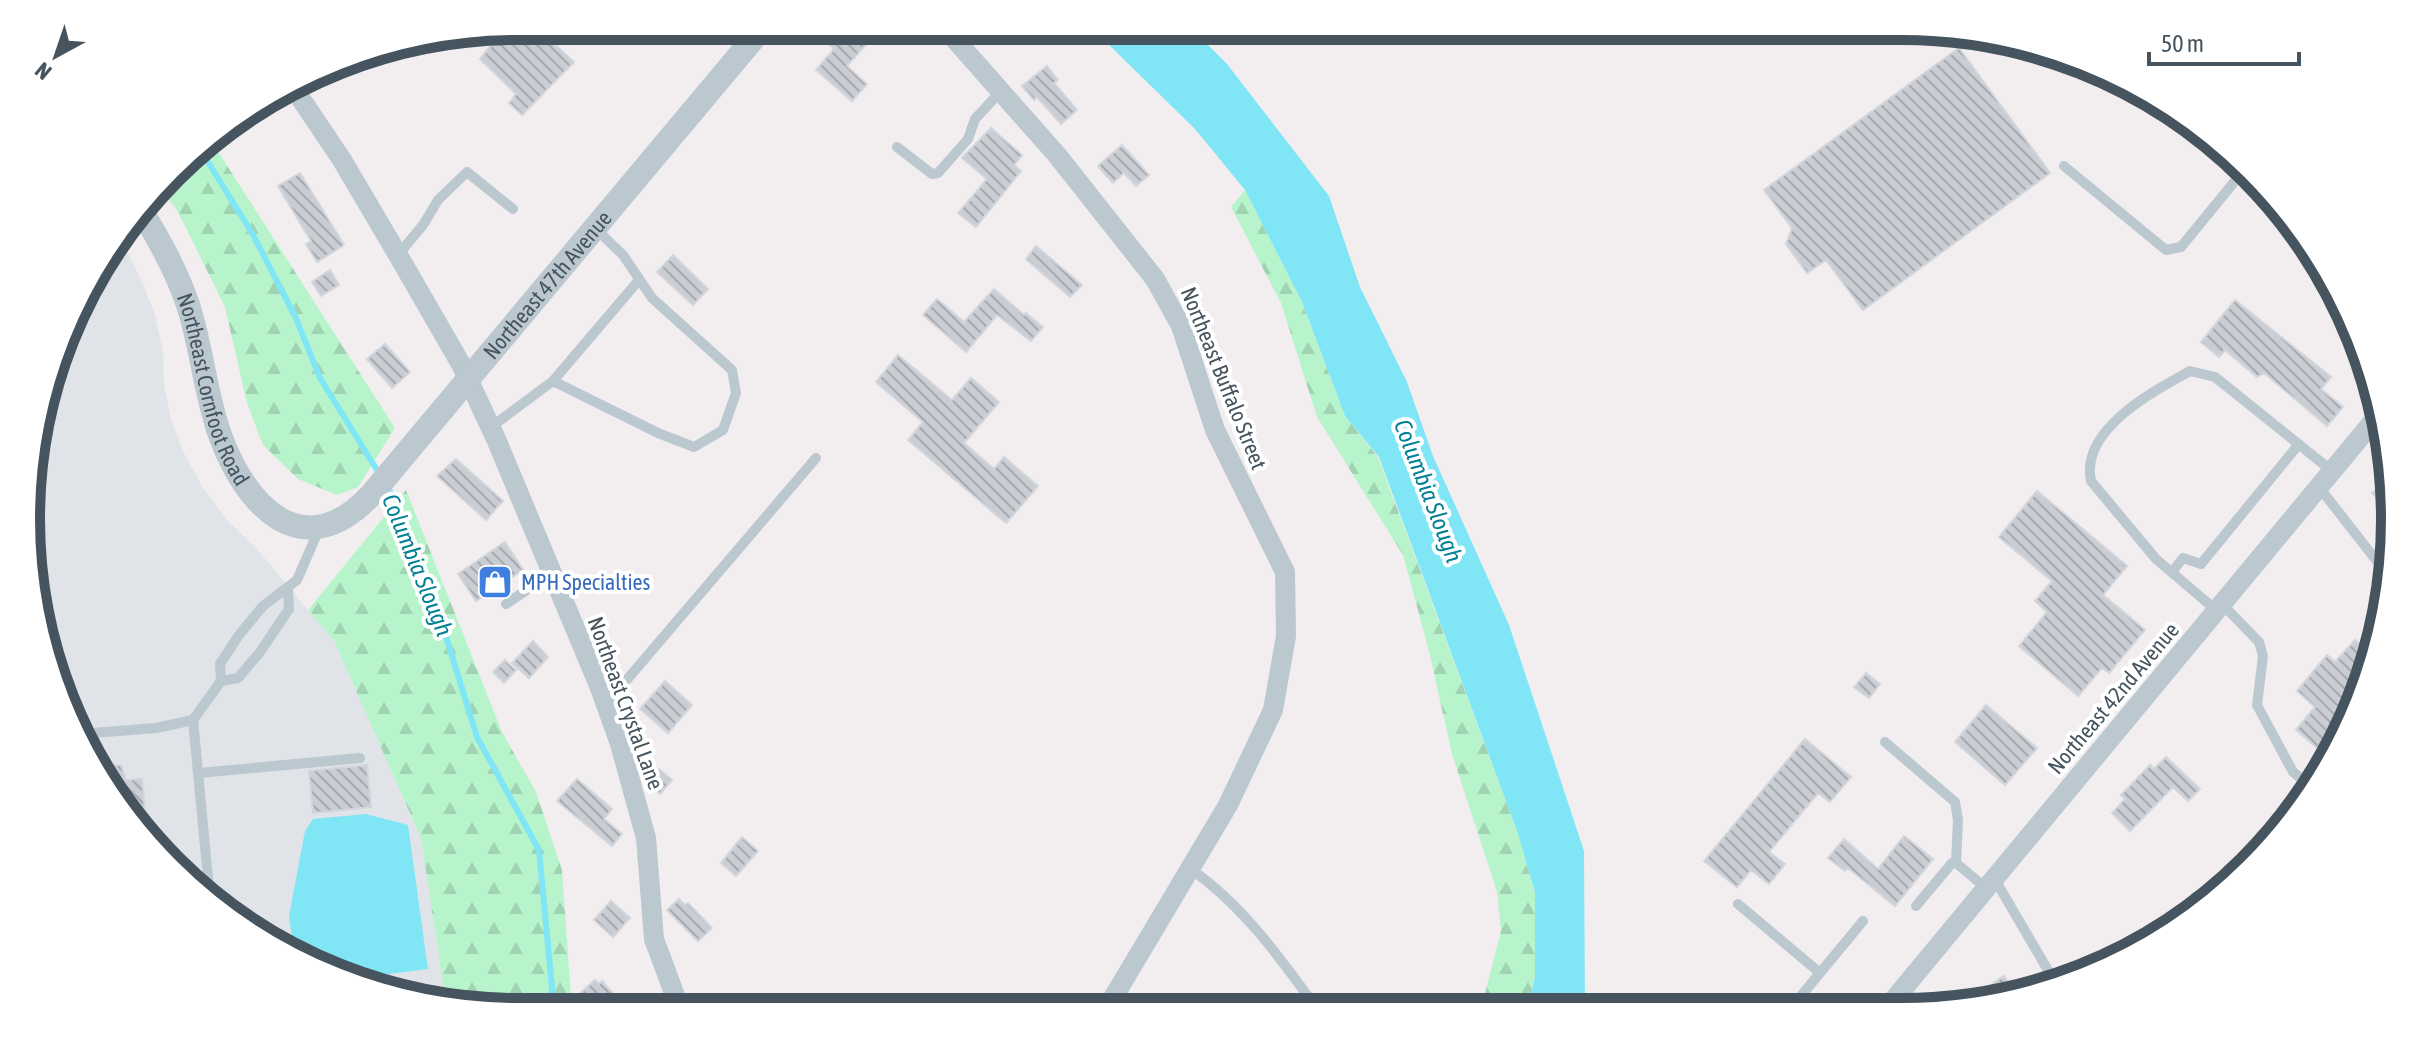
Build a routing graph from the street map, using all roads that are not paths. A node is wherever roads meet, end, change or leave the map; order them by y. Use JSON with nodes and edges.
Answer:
{"nodes":[{"id":1,"x":752,"y":40,"type":"edge"},
{"id":2,"x":955,"y":40,"type":"edge"},
{"id":3,"x":1001,"y":91,"type":"junction"},
{"id":4,"x":298,"y":94,"type":"edge"},
{"id":5,"x":897,"y":147,"type":"dead end"},
{"id":6,"x":2064,"y":166,"type":"dead end"},
{"id":7,"x":2238,"y":177,"type":"edge"},
{"id":8,"x":513,"y":209,"type":"dead end"},
{"id":9,"x":146,"y":219,"type":"edge"},
{"id":10,"x":594,"y":228,"type":"junction"},
{"id":11,"x":398,"y":255,"type":"junction"},
{"id":12,"x":639,"y":280,"type":"junction"},
{"id":13,"x":468,"y":379,"type":"junction"},
{"id":14,"x":553,"y":381,"type":"junction"},
{"id":15,"x":2371,"y":424,"type":"edge"},
{"id":16,"x":491,"y":427,"type":"junction"},
{"id":17,"x":2299,"y":444,"type":"junction"},
{"id":18,"x":816,"y":458,"type":"dead end"},
{"id":19,"x":2326,"y":479,"type":"junction"},
{"id":20,"x":320,"y":527,"type":"junction"},
{"id":21,"x":2379,"y":562,"type":"edge"},
{"id":22,"x":2172,"y":572,"type":"junction"},
{"id":23,"x":552,"y":573,"type":"junction"},
{"id":24,"x":288,"y":589,"type":"junction"},
{"id":25,"x":506,"y":604,"type":"dead end"},
{"id":26,"x":2219,"y":607,"type":"junction"},
{"id":27,"x":221,"y":681,"type":"junction"},
{"id":28,"x":606,"y":705,"type":"junction"},
{"id":29,"x":193,"y":720,"type":"junction"},
{"id":30,"x":90,"y":733,"type":"edge"},
{"id":31,"x":1885,"y":742,"type":"dead end"},
{"id":32,"x":360,"y":758,"type":"dead end"},
{"id":33,"x":199,"y":773,"type":"junction"},
{"id":34,"x":2303,"y":780,"type":"edge"},
{"id":35,"x":1956,"y":863,"type":"junction"},
{"id":36,"x":1189,"y":868,"type":"junction"},
{"id":37,"x":1990,"y":883,"type":"junction"},
{"id":38,"x":209,"y":884,"type":"edge"},
{"id":39,"x":1738,"y":904,"type":"dead end"},
{"id":40,"x":1916,"y":906,"type":"dead end"},
{"id":41,"x":1863,"y":921,"type":"dead end"},
{"id":42,"x":1820,"y":973,"type":"junction"},
{"id":43,"x":2050,"y":975,"type":"edge"},
{"id":44,"x":676,"y":998,"type":"edge"},
{"id":45,"x":1113,"y":998,"type":"edge"},
{"id":46,"x":1309,"y":998,"type":"edge"},
{"id":47,"x":1799,"y":998,"type":"edge"},
{"id":48,"x":1895,"y":998,"type":"edge"}],
"edges":[{"from":1,"to":10,"type":"street","name":"Northeast 47th Avenue"},
{"from":2,"to":3,"type":"street","name":"Northeast Buffalo Street"},
{"from":3,"to":5,"type":"lane"},
{"from":3,"to":36,"type":"street","name":"Northeast Buffalo Street"},
{"from":4,"to":11,"type":"street","name":"Northeast Crystal Lane"},
{"from":6,"to":7,"type":"lane"},
{"from":8,"to":11,"type":"lane"},
{"from":9,"to":20,"type":"street","name":"Northeast Cornfoot Road"},
{"from":10,"to":12,"type":"lane"},
{"from":10,"to":13,"type":"street","name":"Northeast 47th Avenue"},
{"from":11,"to":13,"type":"street","name":"Northeast Crystal Lane"},
{"from":12,"to":14,"type":"lane"},
{"from":12,"to":14,"type":"lane"},
{"from":13,"to":16,"type":"street","name":"Northeast Crystal Lane"},
{"from":13,"to":20,"type":"street","name":"Northeast 47th Avenue"},
{"from":14,"to":16,"type":"lane"},
{"from":15,"to":19,"type":"street","name":"Northeast 42nd Avenue"},
{"from":16,"to":23,"type":"street","name":"Northeast Crystal Lane"},
{"from":17,"to":19,"type":"lane"},
{"from":17,"to":22,"type":"lane"},
{"from":17,"to":22,"type":"lane"},
{"from":18,"to":28,"type":"lane"},
{"from":19,"to":21,"type":"lane"},
{"from":19,"to":26,"type":"street","name":"Northeast 42nd Avenue"},
{"from":20,"to":24,"type":"lane"},
{"from":22,"to":26,"type":"lane"},
{"from":23,"to":25,"type":"lane"},
{"from":23,"to":28,"type":"street","name":"Northeast Crystal Lane"},
{"from":24,"to":27,"type":"lane"},
{"from":24,"to":27,"type":"lane"},
{"from":26,"to":34,"type":"lane"},
{"from":26,"to":37,"type":"street","name":"Northeast 42nd Avenue"},
{"from":27,"to":29,"type":"lane"},
{"from":28,"to":44,"type":"street","name":"Northeast Crystal Lane"},
{"from":29,"to":30,"type":"lane"},
{"from":29,"to":33,"type":"lane"},
{"from":31,"to":35,"type":"lane"},
{"from":32,"to":33,"type":"lane"},
{"from":33,"to":38,"type":"lane"},
{"from":35,"to":37,"type":"lane"},
{"from":35,"to":40,"type":"lane"},
{"from":36,"to":45,"type":"street","name":"Northeast Buffalo Street"},
{"from":36,"to":46,"type":"lane"},
{"from":37,"to":43,"type":"lane"},
{"from":37,"to":48,"type":"street","name":"Northeast 42nd Avenue"},
{"from":39,"to":42,"type":"lane"},
{"from":41,"to":42,"type":"lane"},
{"from":42,"to":47,"type":"lane"}]}
